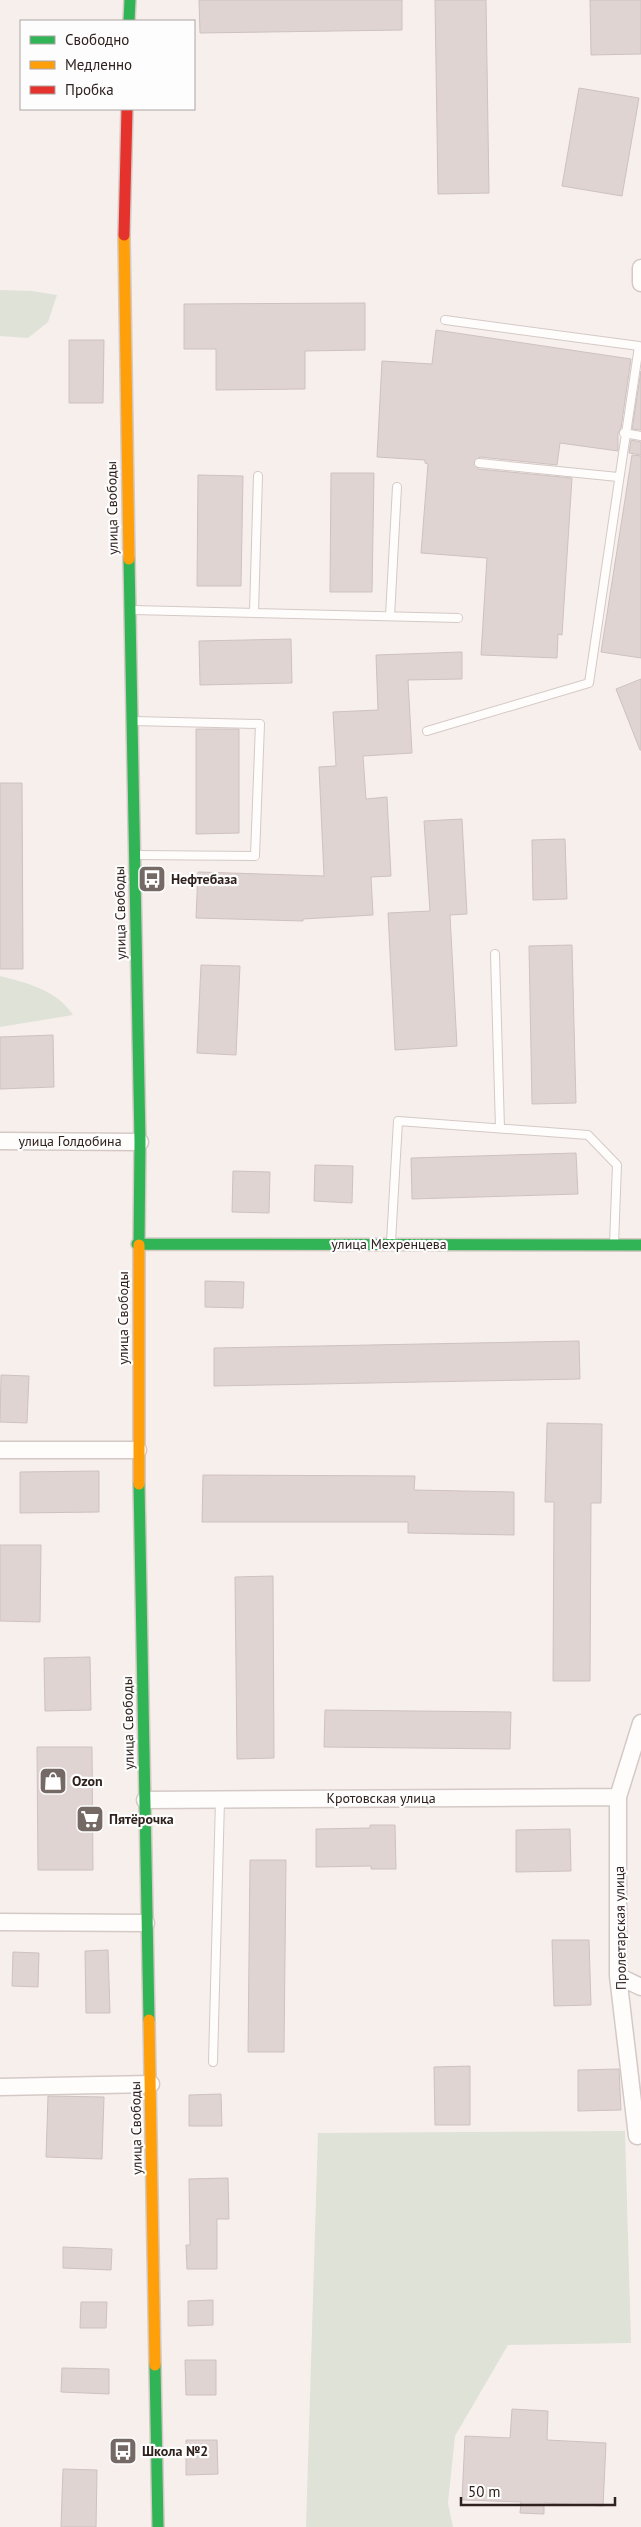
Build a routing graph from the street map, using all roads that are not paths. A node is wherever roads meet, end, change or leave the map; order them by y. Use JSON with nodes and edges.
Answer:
{"nodes":[{"id":1,"x":130,"y":0,"type":"edge"},
{"id":2,"x":130,"y":20,"type":"edge"},
{"id":3,"x":127,"y":110,"type":"edge"},
{"id":4,"x":446,"y":320,"type":"dead end"},
{"id":5,"x":624,"y":434,"type":"junction"},
{"id":6,"x":641,"y":436,"type":"edge"},
{"id":7,"x":479,"y":462,"type":"dead end"},
{"id":8,"x":258,"y":476,"type":"dead end"},
{"id":9,"x":618,"y":477,"type":"junction"},
{"id":10,"x":398,"y":487,"type":"dead end"},
{"id":11,"x":129,"y":610,"type":"junction"},
{"id":12,"x":254,"y":612,"type":"junction"},
{"id":13,"x":390,"y":616,"type":"junction"},
{"id":14,"x":458,"y":618,"type":"dead end"},
{"id":15,"x":131,"y":721,"type":"junction"},
{"id":16,"x":427,"y":731,"type":"dead end"},
{"id":17,"x":134,"y":855,"type":"junction"},
{"id":18,"x":495,"y":954,"type":"dead end"},
{"id":19,"x":500,"y":1128,"type":"junction"},
{"id":20,"x":0,"y":1141,"type":"edge"},
{"id":21,"x":140,"y":1142,"type":"junction"},
{"id":22,"x":138,"y":1244,"type":"junction"},
{"id":23,"x":391,"y":1244,"type":"junction"},
{"id":24,"x":614,"y":1245,"type":"junction"},
{"id":25,"x":641,"y":1245,"type":"edge"},
{"id":26,"x":0,"y":1450,"type":"edge"},
{"id":27,"x":138,"y":1450,"type":"junction"},
{"id":28,"x":641,"y":1723,"type":"edge"},
{"id":29,"x":618,"y":1797,"type":"junction"},
{"id":30,"x":145,"y":1800,"type":"junction"},
{"id":31,"x":220,"y":1800,"type":"junction"},
{"id":32,"x":0,"y":1922,"type":"edge"},
{"id":33,"x":146,"y":1923,"type":"junction"},
{"id":34,"x":618,"y":1976,"type":"junction"},
{"id":35,"x":641,"y":1987,"type":"edge"},
{"id":36,"x":213,"y":2062,"type":"dead end"},
{"id":37,"x":151,"y":2084,"type":"junction"},
{"id":38,"x":0,"y":2087,"type":"edge"},
{"id":39,"x":637,"y":2136,"type":"dead end"},
{"id":40,"x":158,"y":2527,"type":"edge"}],
"edges":[{"from":1,"to":2,"type":"main road"},
{"from":3,"to":11,"type":"main road","name":"улица Свободы"},
{"from":4,"to":5,"type":"lane"},
{"from":5,"to":6,"type":"lane"},
{"from":5,"to":9,"type":"lane"},
{"from":7,"to":9,"type":"lane"},
{"from":8,"to":12,"type":"lane"},
{"from":9,"to":16,"type":"lane"},
{"from":10,"to":13,"type":"lane"},
{"from":11,"to":12,"type":"lane"},
{"from":11,"to":15,"type":"main road","name":"улица Свободы"},
{"from":12,"to":13,"type":"lane"},
{"from":13,"to":14,"type":"lane"},
{"from":15,"to":17,"type":"main road","name":"улица Свободы"},
{"from":15,"to":17,"type":"lane"},
{"from":17,"to":21,"type":"main road","name":"улица Свободы"},
{"from":18,"to":19,"type":"lane"},
{"from":19,"to":23,"type":"lane"},
{"from":19,"to":24,"type":"lane"},
{"from":20,"to":21,"type":"street","name":"улица Голдобина"},
{"from":21,"to":22,"type":"main road","name":"улица Свободы"},
{"from":22,"to":23,"type":"main road","name":"улица Мехренцева"},
{"from":22,"to":27,"type":"main road","name":"улица Свободы"},
{"from":23,"to":24,"type":"main road","name":"улица Мехренцева"},
{"from":24,"to":25,"type":"main road","name":"улица Мехренцева"},
{"from":26,"to":27,"type":"street"},
{"from":27,"to":30,"type":"main road","name":"улица Свободы"},
{"from":28,"to":29,"type":"street","name":"Пролетарская улица"},
{"from":29,"to":31,"type":"street","name":"Кротовская улица"},
{"from":29,"to":34,"type":"street","name":"Пролетарская улица"},
{"from":30,"to":31,"type":"street","name":"Кротовская улица"},
{"from":30,"to":33,"type":"main road","name":"улица Свободы"},
{"from":31,"to":36,"type":"lane"},
{"from":32,"to":33,"type":"street"},
{"from":33,"to":37,"type":"main road","name":"улица Свободы"},
{"from":34,"to":35,"type":"street"},
{"from":34,"to":39,"type":"street","name":"Пролетарская улица"},
{"from":37,"to":38,"type":"street"},
{"from":37,"to":40,"type":"main road","name":"улица Свободы"}]}
